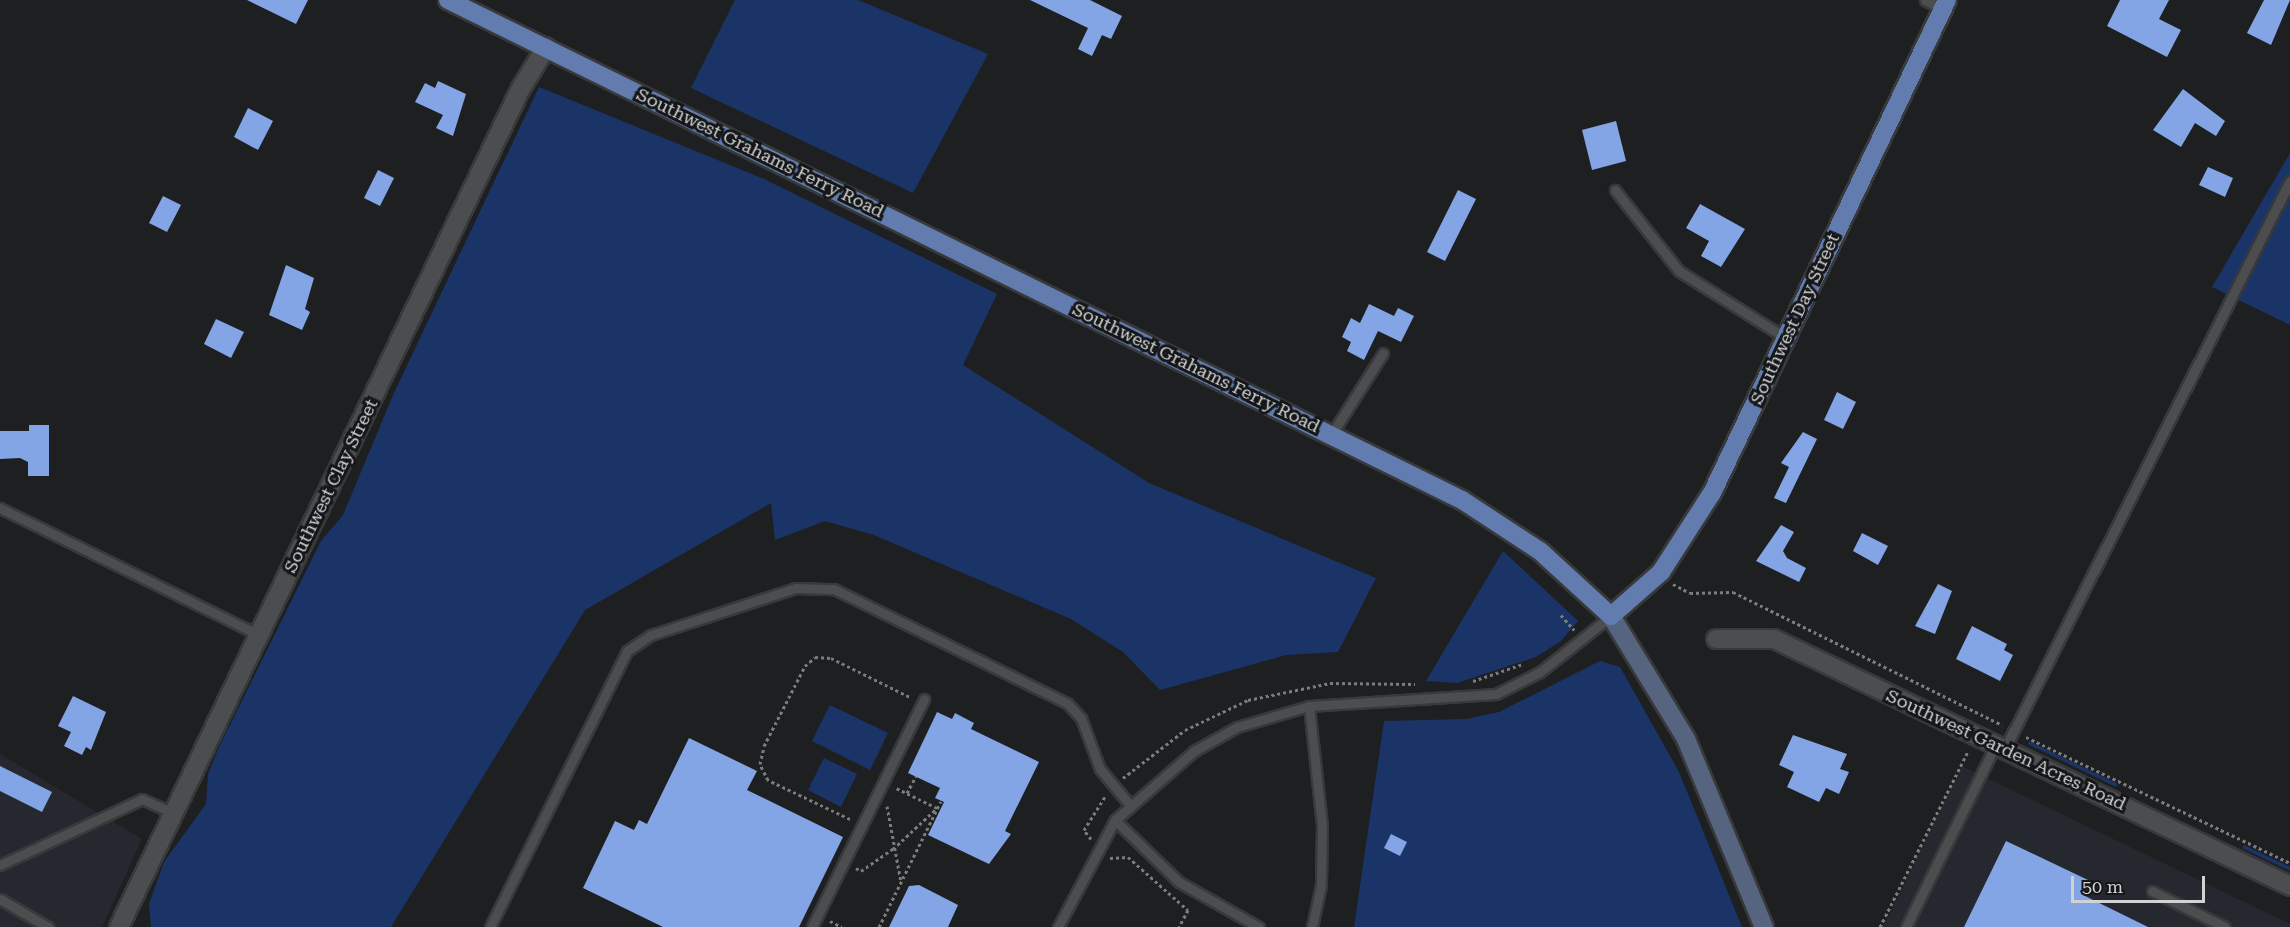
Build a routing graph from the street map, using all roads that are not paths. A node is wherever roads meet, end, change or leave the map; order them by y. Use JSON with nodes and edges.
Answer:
{"nodes":[{"id":1,"x":448,"y":0,"type":"edge"},
{"id":2,"x":1926,"y":0,"type":"edge"},
{"id":3,"x":1945,"y":4,"type":"edge"},
{"id":4,"x":546,"y":47,"type":"junction"},
{"id":5,"x":2290,"y":181,"type":"edge"},
{"id":6,"x":1615,"y":190,"type":"dead end"},
{"id":7,"x":1786,"y":338,"type":"junction"},
{"id":8,"x":1383,"y":353,"type":"dead end"},
{"id":9,"x":1331,"y":435,"type":"junction"},
{"id":10,"x":0,"y":508,"type":"edge"},
{"id":11,"x":1611,"y":616,"type":"junction"},
{"id":12,"x":259,"y":634,"type":"junction"},
{"id":13,"x":1716,"y":639,"type":"dead end"},
{"id":14,"x":923,"y":701,"type":"road end"},
{"id":15,"x":1310,"y":706,"type":"junction"},
{"id":16,"x":2000,"y":748,"type":"junction"},
{"id":17,"x":1130,"y":805,"type":"junction"},
{"id":18,"x":174,"y":813,"type":"junction"},
{"id":19,"x":1115,"y":820,"type":"junction"},
{"id":20,"x":0,"y":865,"type":"edge"},
{"id":21,"x":2290,"y":886,"type":"edge"},
{"id":22,"x":2152,"y":891,"type":"dead end"},
{"id":23,"x":0,"y":899,"type":"edge"},
{"id":24,"x":48,"y":927,"type":"edge"},
{"id":25,"x":119,"y":927,"type":"edge"},
{"id":26,"x":490,"y":927,"type":"edge"},
{"id":27,"x":812,"y":927,"type":"edge"},
{"id":28,"x":1058,"y":927,"type":"edge"},
{"id":29,"x":1259,"y":927,"type":"edge"},
{"id":30,"x":1312,"y":927,"type":"edge"},
{"id":31,"x":1764,"y":927,"type":"edge"},
{"id":32,"x":1906,"y":927,"type":"edge"},
{"id":33,"x":2225,"y":927,"type":"edge"}],
"edges":[{"from":1,"to":4,"type":"main road","name":"Southwest Grahams Ferry Road"},
{"from":2,"to":3,"type":"lane"},
{"from":3,"to":7,"type":"main road","name":"Southwest Day Street"},
{"from":4,"to":9,"type":"main road","name":"Southwest Grahams Ferry Road"},
{"from":4,"to":12,"type":"street","name":"Southwest Clay Street"},
{"from":5,"to":16,"type":"lane"},
{"from":6,"to":7,"type":"lane"},
{"from":7,"to":11,"type":"main road","name":"Southwest Day Street"},
{"from":8,"to":9,"type":"lane"},
{"from":9,"to":11,"type":"main road","name":"Southwest Grahams Ferry Road"},
{"from":10,"to":12,"type":"lane"},
{"from":11,"to":15,"type":"lane"},
{"from":11,"to":31,"type":"main road","name":"Southwest Grahams Ferry Road"},
{"from":12,"to":18,"type":"street","name":"Southwest Clay Street"},
{"from":13,"to":16,"type":"street","name":"Southwest Garden Acres Road"},
{"from":14,"to":27,"type":"lane"},
{"from":15,"to":17,"type":"lane"},
{"from":15,"to":30,"type":"lane"},
{"from":16,"to":21,"type":"street","name":"Southwest Garden Acres Road"},
{"from":16,"to":32,"type":"lane"},
{"from":17,"to":19,"type":"lane"},
{"from":17,"to":26,"type":"lane"},
{"from":18,"to":20,"type":"lane"},
{"from":18,"to":25,"type":"street","name":"Southwest Clay Street"},
{"from":19,"to":28,"type":"lane"},
{"from":19,"to":29,"type":"lane"},
{"from":22,"to":33,"type":"lane"},
{"from":23,"to":24,"type":"lane"}]}
